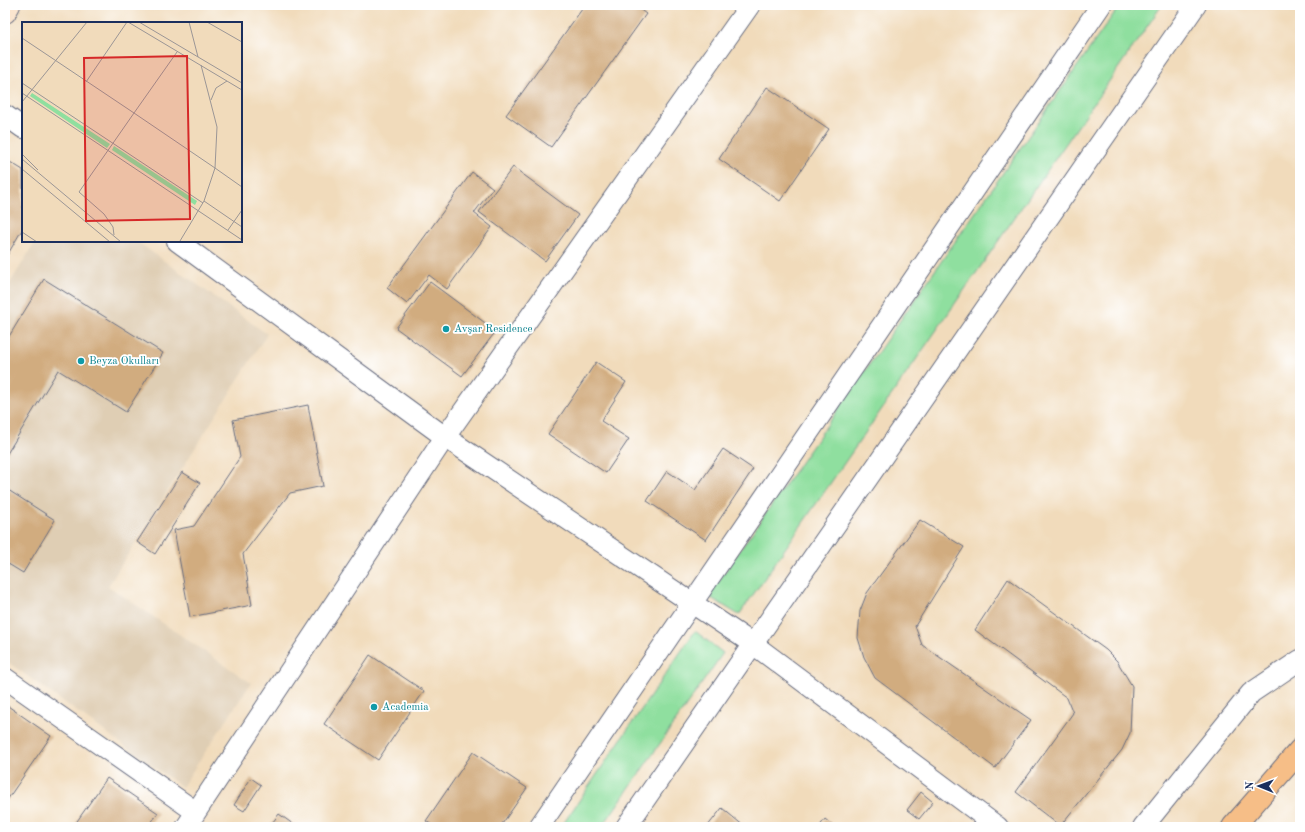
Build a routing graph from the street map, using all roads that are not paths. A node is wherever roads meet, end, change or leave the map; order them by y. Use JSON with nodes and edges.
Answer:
{"nodes":[{"id":1,"x":9,"y":5,"type":"edge"},
{"id":2,"x":750,"y":5,"type":"edge"},
{"id":3,"x":1101,"y":5,"type":"edge"},
{"id":4,"x":1196,"y":5,"type":"edge"},
{"id":5,"x":5,"y":12,"type":"edge"},
{"id":6,"x":5,"y":115,"type":"edge"},
{"id":7,"x":22,"y":127,"type":"edge"},
{"id":8,"x":178,"y":242,"type":"edge"},
{"id":9,"x":445,"y":438,"type":"junction"},
{"id":10,"x":692,"y":602,"type":"junction"},
{"id":11,"x":753,"y":644,"type":"junction"},
{"id":12,"x":1300,"y":660,"type":"edge"},
{"id":13,"x":5,"y":678,"type":"edge"},
{"id":14,"x":1300,"y":750,"type":"edge"},
{"id":15,"x":191,"y":820,"type":"edge"},
{"id":16,"x":539,"y":827,"type":"edge"},
{"id":17,"x":626,"y":827,"type":"edge"},
{"id":18,"x":998,"y":827,"type":"edge"},
{"id":19,"x":1143,"y":827,"type":"edge"},
{"id":20,"x":1233,"y":827,"type":"edge"}],
"edges":[{"from":1,"to":5,"type":"main road"},
{"from":2,"to":9,"type":"street"},
{"from":3,"to":10,"type":"street"},
{"from":4,"to":11,"type":"street"},
{"from":6,"to":7,"type":"street"},
{"from":8,"to":9,"type":"street"},
{"from":9,"to":10,"type":"street"},
{"from":9,"to":15,"type":"street"},
{"from":10,"to":11,"type":"street"},
{"from":10,"to":16,"type":"street"},
{"from":11,"to":17,"type":"street"},
{"from":11,"to":18,"type":"street"},
{"from":12,"to":19,"type":"street"},
{"from":13,"to":15,"type":"street"},
{"from":14,"to":20,"type":"highway"}]}
